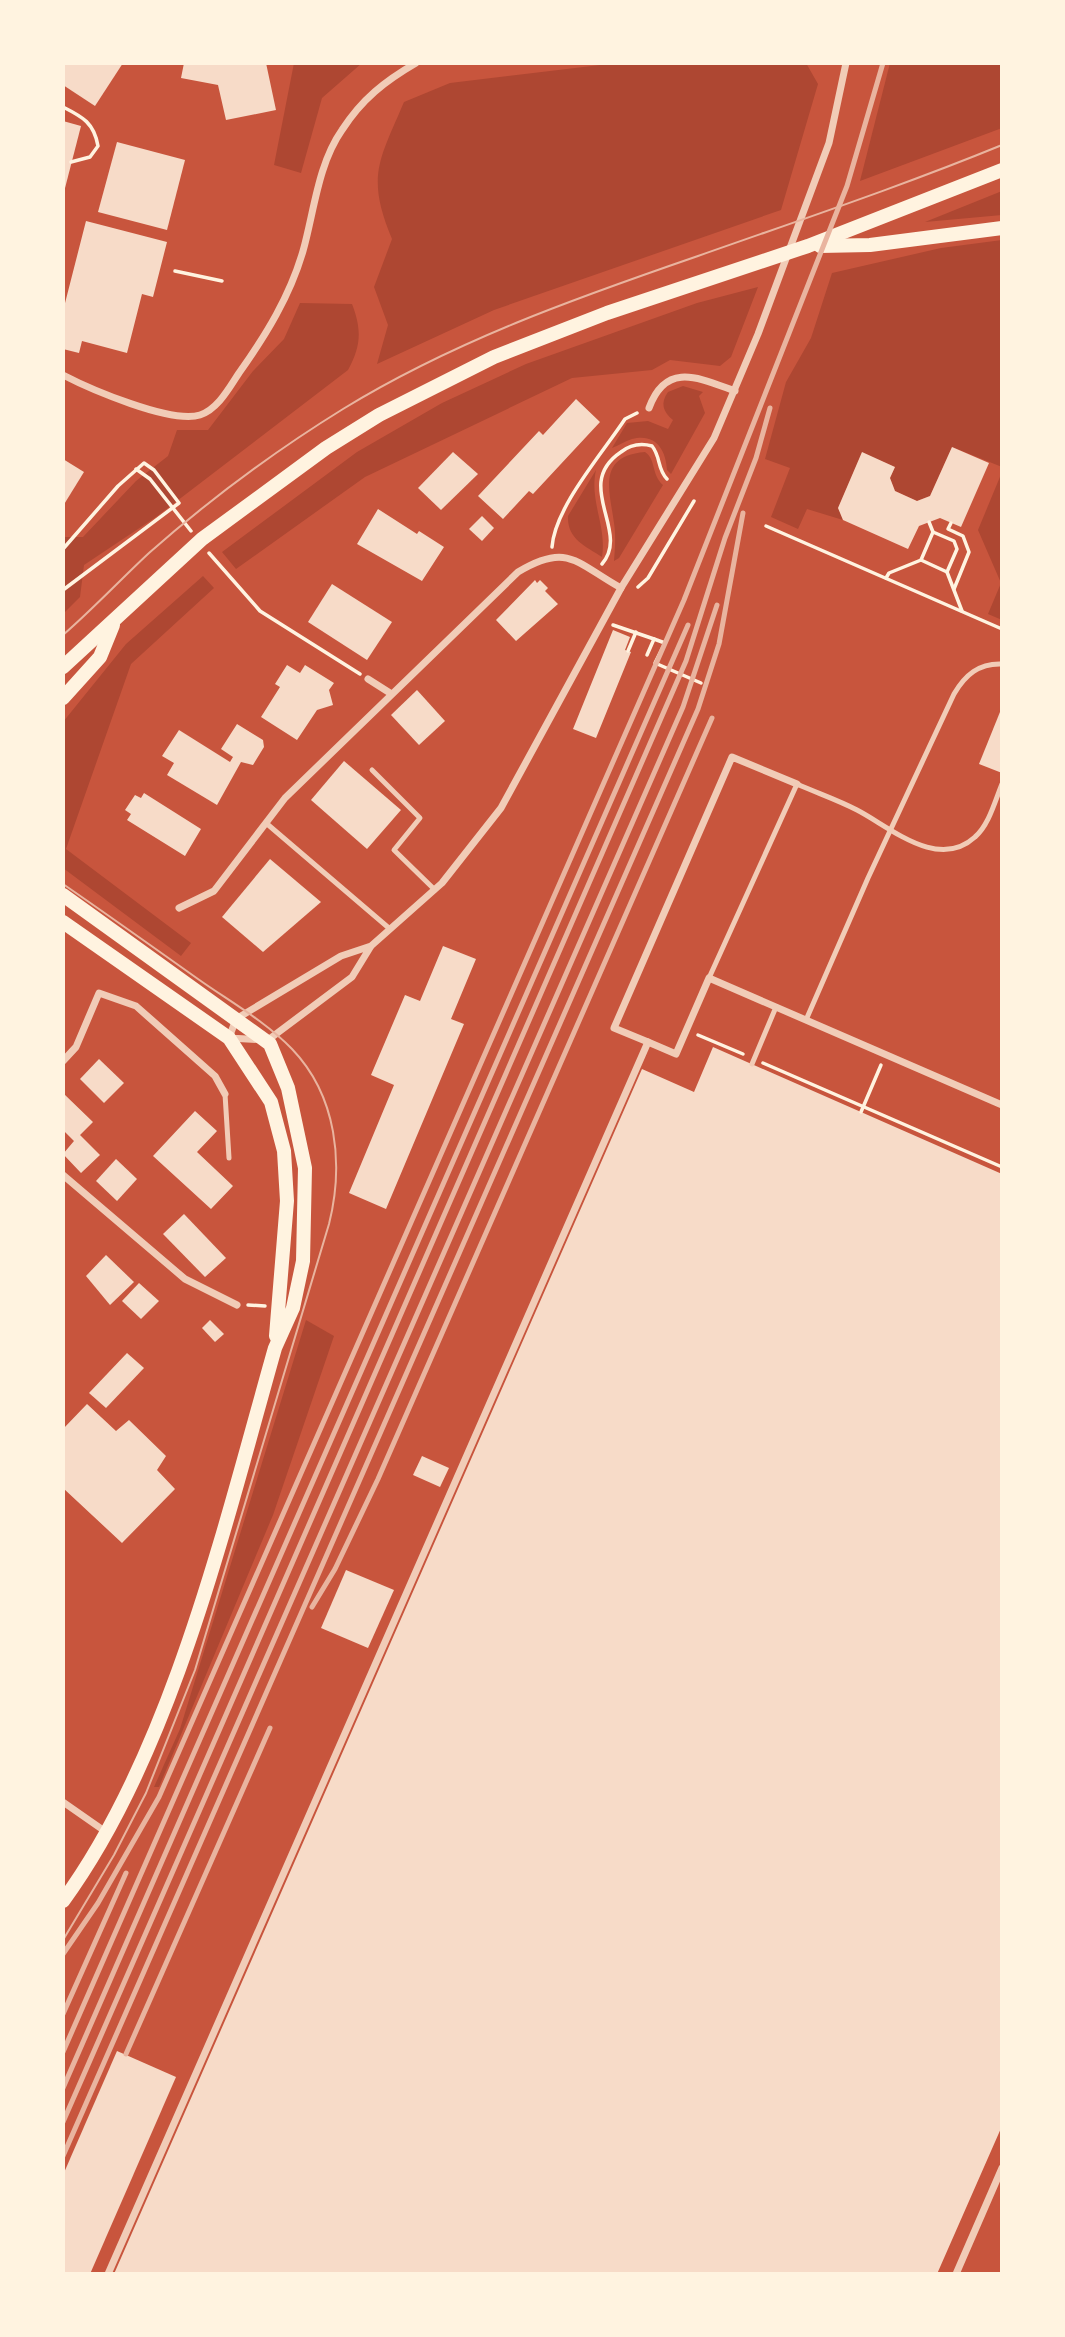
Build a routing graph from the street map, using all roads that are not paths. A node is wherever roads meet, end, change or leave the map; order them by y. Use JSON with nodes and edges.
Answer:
{"nodes":[{"id":1,"x":416,"y":63,"type":"edge"},
{"id":2,"x":846,"y":63,"type":"edge"},
{"id":3,"x":1002,"y":170,"type":"edge"},
{"id":4,"x":1002,"y":228,"type":"edge"},
{"id":5,"x":808,"y":246,"type":"junction"},
{"id":6,"x":63,"y":375,"type":"edge"},
{"id":7,"x":735,"y":391,"type":"junction"},
{"id":8,"x":649,"y":408,"type":"road end"},
{"id":9,"x":621,"y":588,"type":"junction"},
{"id":10,"x":113,"y":624,"type":"junction"},
{"id":11,"x":1002,"y":664,"type":"edge"},
{"id":12,"x":63,"y":667,"type":"edge"},
{"id":13,"x":368,"y":679,"type":"road end"},
{"id":14,"x":390,"y":693,"type":"junction"},
{"id":15,"x":63,"y":698,"type":"edge"},
{"id":16,"x":372,"y":770,"type":"dead end"},
{"id":17,"x":797,"y":784,"type":"junction"},
{"id":18,"x":1002,"y":784,"type":"edge"},
{"id":19,"x":266,"y":823,"type":"junction"},
{"id":20,"x":891,"y":831,"type":"junction"},
{"id":21,"x":435,"y":890,"type":"junction"},
{"id":22,"x":63,"y":895,"type":"edge"},
{"id":23,"x":179,"y":908,"type":"dead end"},
{"id":24,"x":66,"y":926,"type":"edge"},
{"id":25,"x":390,"y":929,"type":"junction"},
{"id":26,"x":371,"y":946,"type":"junction"},
{"id":27,"x":709,"y":978,"type":"junction"},
{"id":28,"x":776,"y":1007,"type":"junction"},
{"id":29,"x":236,"y":1019,"type":"junction"},
{"id":30,"x":806,"y":1020,"type":"junction"},
{"id":31,"x":229,"y":1038,"type":"junction"},
{"id":32,"x":268,"y":1040,"type":"junction"},
{"id":33,"x":648,"y":1042,"type":"junction"},
{"id":34,"x":63,"y":1061,"type":"edge"},
{"id":35,"x":753,"y":1062,"type":"road end"},
{"id":36,"x":225,"y":1094,"type":"joint"},
{"id":37,"x":1002,"y":1105,"type":"edge"},
{"id":38,"x":229,"y":1158,"type":"dead end"},
{"id":39,"x":63,"y":1175,"type":"edge"},
{"id":40,"x":237,"y":1305,"type":"road end"},
{"id":41,"x":275,"y":1348,"type":"junction"},
{"id":42,"x":63,"y":1802,"type":"edge"},
{"id":43,"x":106,"y":1832,"type":"junction"},
{"id":44,"x":63,"y":1901,"type":"edge"},
{"id":45,"x":1002,"y":2168,"type":"edge"},
{"id":46,"x":108,"y":2274,"type":"edge"},
{"id":47,"x":956,"y":2274,"type":"edge"}],
"edges":[{"from":1,"to":6,"type":"street"},
{"from":2,"to":7,"type":"street"},
{"from":3,"to":5,"type":"main road"},
{"from":4,"to":5,"type":"main road"},
{"from":5,"to":10,"type":"main road"},
{"from":7,"to":8,"type":"street"},
{"from":7,"to":9,"type":"street"},
{"from":9,"to":14,"type":"street"},
{"from":9,"to":21,"type":"street"},
{"from":10,"to":12,"type":"main road"},
{"from":10,"to":15,"type":"main road"},
{"from":11,"to":20,"type":"lane"},
{"from":13,"to":14,"type":"street"},
{"from":14,"to":19,"type":"street"},
{"from":16,"to":21,"type":"lane"},
{"from":17,"to":20,"type":"lane"},
{"from":17,"to":27,"type":"lane"},
{"from":17,"to":33,"type":"street"},
{"from":18,"to":20,"type":"lane"},
{"from":19,"to":23,"type":"street"},
{"from":19,"to":25,"type":"lane"},
{"from":20,"to":30,"type":"lane"},
{"from":21,"to":25,"type":"street"},
{"from":22,"to":29,"type":"main road"},
{"from":24,"to":31,"type":"main road"},
{"from":25,"to":26,"type":"street"},
{"from":26,"to":29,"type":"street"},
{"from":26,"to":32,"type":"street"},
{"from":27,"to":28,"type":"street"},
{"from":27,"to":33,"type":"street"},
{"from":28,"to":30,"type":"street"},
{"from":28,"to":35,"type":"lane"},
{"from":29,"to":31,"type":"street"},
{"from":29,"to":32,"type":"main road"},
{"from":30,"to":37,"type":"street"},
{"from":31,"to":32,"type":"street"},
{"from":31,"to":41,"type":"main road"},
{"from":32,"to":41,"type":"main road"},
{"from":33,"to":46,"type":"street"},
{"from":34,"to":36,"type":"street"},
{"from":36,"to":38,"type":"lane"},
{"from":39,"to":40,"type":"street"},
{"from":41,"to":43,"type":"main road"},
{"from":42,"to":43,"type":"street"},
{"from":43,"to":44,"type":"main road"},
{"from":45,"to":47,"type":"street"}]}
